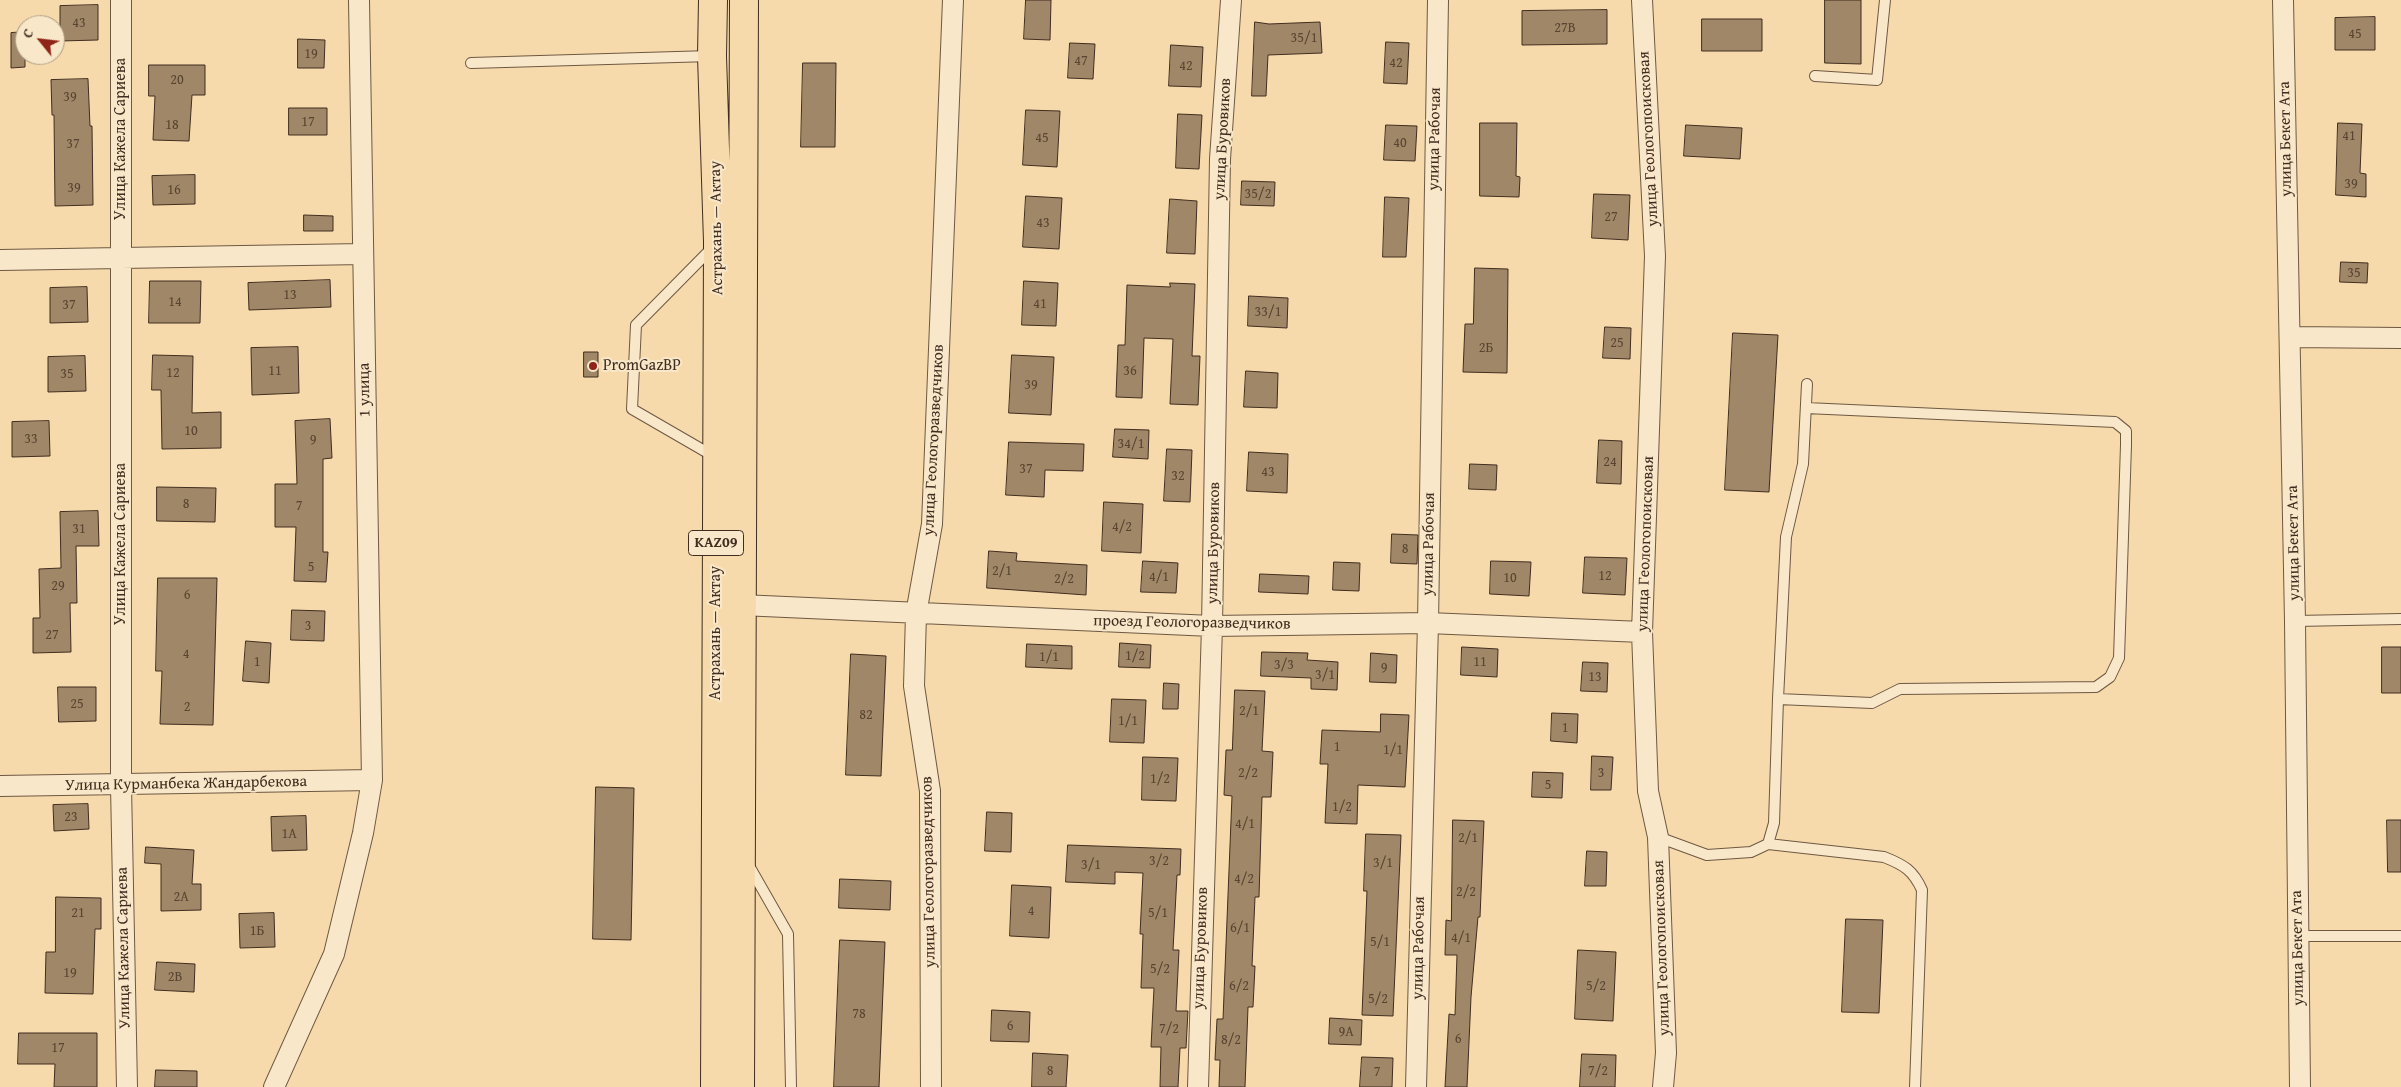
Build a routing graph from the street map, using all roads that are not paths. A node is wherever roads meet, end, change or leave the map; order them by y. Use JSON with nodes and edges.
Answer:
{"nodes":[{"id":1,"x":121,"y":0,"type":"edge"},
{"id":2,"x":358,"y":0,"type":"edge"},
{"id":3,"x":713,"y":0,"type":"edge"},
{"id":4,"x":744,"y":0,"type":"edge"},
{"id":5,"x":953,"y":0,"type":"edge"},
{"id":6,"x":1231,"y":0,"type":"edge"},
{"id":7,"x":1438,"y":0,"type":"edge"},
{"id":8,"x":1642,"y":0,"type":"edge"},
{"id":9,"x":1884,"y":0,"type":"edge"},
{"id":10,"x":2284,"y":0,"type":"edge"},
{"id":11,"x":712,"y":56,"type":"junction"},
{"id":12,"x":471,"y":63,"type":"dead end"},
{"id":13,"x":1815,"y":76,"type":"dead end"},
{"id":14,"x":718,"y":242,"type":"junction"},
{"id":15,"x":363,"y":254,"type":"junction"},
{"id":16,"x":121,"y":258,"type":"junction"},
{"id":17,"x":0,"y":260,"type":"edge"},
{"id":18,"x":2290,"y":337,"type":"junction"},
{"id":19,"x":2401,"y":338,"type":"edge"},
{"id":20,"x":1807,"y":384,"type":"dead end"},
{"id":21,"x":1806,"y":408,"type":"junction"},
{"id":22,"x":717,"y":458,"type":"junction"},
{"id":23,"x":741,"y":605,"type":"junction"},
{"id":24,"x":916,"y":614,"type":"junction"},
{"id":25,"x":2401,"y":619,"type":"edge"},
{"id":26,"x":2295,"y":621,"type":"junction"},
{"id":27,"x":1428,"y":624,"type":"junction"},
{"id":28,"x":1212,"y":626,"type":"junction"},
{"id":29,"x":1642,"y":632,"type":"junction"},
{"id":30,"x":1778,"y":699,"type":"junction"},
{"id":31,"x":372,"y":780,"type":"junction"},
{"id":32,"x":0,"y":786,"type":"edge"},
{"id":33,"x":121,"y":786,"type":"junction"},
{"id":34,"x":1658,"y":838,"type":"junction"},
{"id":35,"x":1768,"y":844,"type":"junction"},
{"id":36,"x":740,"y":850,"type":"junction"},
{"id":37,"x":2298,"y":936,"type":"junction"},
{"id":38,"x":2401,"y":936,"type":"edge"},
{"id":39,"x":127,"y":1087,"type":"edge"},
{"id":40,"x":274,"y":1087,"type":"edge"},
{"id":41,"x":715,"y":1087,"type":"edge"},
{"id":42,"x":740,"y":1087,"type":"edge"},
{"id":43,"x":791,"y":1087,"type":"edge"},
{"id":44,"x":931,"y":1087,"type":"edge"},
{"id":45,"x":1198,"y":1087,"type":"edge"},
{"id":46,"x":1416,"y":1087,"type":"edge"},
{"id":47,"x":1663,"y":1087,"type":"edge"},
{"id":48,"x":1915,"y":1087,"type":"edge"},
{"id":49,"x":2300,"y":1087,"type":"edge"}],
"edges":[{"from":1,"to":16,"type":"street","name":"Улица Кажела Сариева"},
{"from":2,"to":15,"type":"street","name":"1 улица"},
{"from":3,"to":11,"type":"highway","name":"Астрахань — Актау","number":"KAZ09"},
{"from":4,"to":23,"type":"highway","name":"Астрахань — Актау","number":"KAZ09"},
{"from":5,"to":24,"type":"street","name":"улица Геологоразведчиков"},
{"from":6,"to":28,"type":"street","name":"улица Буровиков"},
{"from":7,"to":27,"type":"street","name":"улица Рабочая"},
{"from":8,"to":29,"type":"street","name":"улица Геологопоисковая"},
{"from":9,"to":13,"type":"lane"},
{"from":10,"to":18,"type":"street","name":"улица Бекет Ата"},
{"from":11,"to":12,"type":"lane"},
{"from":11,"to":14,"type":"highway","name":"Астрахань — Актау","number":"KAZ09"},
{"from":14,"to":22,"type":"highway","name":"Астрахань — Актау","number":"KAZ09"},
{"from":14,"to":22,"type":"lane"},
{"from":15,"to":16,"type":"street"},
{"from":15,"to":31,"type":"street","name":"1 улица"},
{"from":16,"to":17,"type":"street"},
{"from":16,"to":33,"type":"street","name":"Улица Кажела Сариева"},
{"from":18,"to":19,"type":"street"},
{"from":18,"to":26,"type":"street","name":"улица Бекет Ата"},
{"from":20,"to":21,"type":"lane"},
{"from":21,"to":30,"type":"lane"},
{"from":21,"to":30,"type":"lane"},
{"from":22,"to":41,"type":"highway","name":"Астрахань — Актау","number":"KAZ09"},
{"from":23,"to":24,"type":"street","name":"проезд Геологоразведчиков"},
{"from":23,"to":36,"type":"highway","name":"Астрахань — Актау","number":"KAZ09"},
{"from":24,"to":28,"type":"street","name":"проезд Геологоразведчиков"},
{"from":24,"to":44,"type":"street","name":"улица Геологоразведчиков"},
{"from":25,"to":26,"type":"lane"},
{"from":26,"to":37,"type":"street","name":"улица Бекет Ата"},
{"from":27,"to":28,"type":"street","name":"проезд Геологоразведчиков"},
{"from":27,"to":29,"type":"street","name":"проезд Геологоразведчиков"},
{"from":27,"to":46,"type":"street","name":"улица Рабочая"},
{"from":28,"to":45,"type":"street","name":"улица Буровиков"},
{"from":29,"to":34,"type":"street","name":"улица Геологопоисковая"},
{"from":30,"to":35,"type":"lane"},
{"from":31,"to":33,"type":"street","name":"Улица Курманбека Жандарбекова"},
{"from":31,"to":40,"type":"street","name":"1 улица"},
{"from":32,"to":33,"type":"street","name":"Улица Курманбека Жандарбекова"},
{"from":33,"to":39,"type":"street","name":"Улица Кажела Сариева"},
{"from":34,"to":35,"type":"lane"},
{"from":34,"to":47,"type":"street","name":"улица Геологопоисковая"},
{"from":35,"to":48,"type":"lane"},
{"from":36,"to":42,"type":"highway","name":"Астрахань — Актау","number":"KAZ09"},
{"from":36,"to":43,"type":"lane"},
{"from":37,"to":38,"type":"lane"},
{"from":37,"to":49,"type":"street","name":"улица Бекет Ата"}]}
